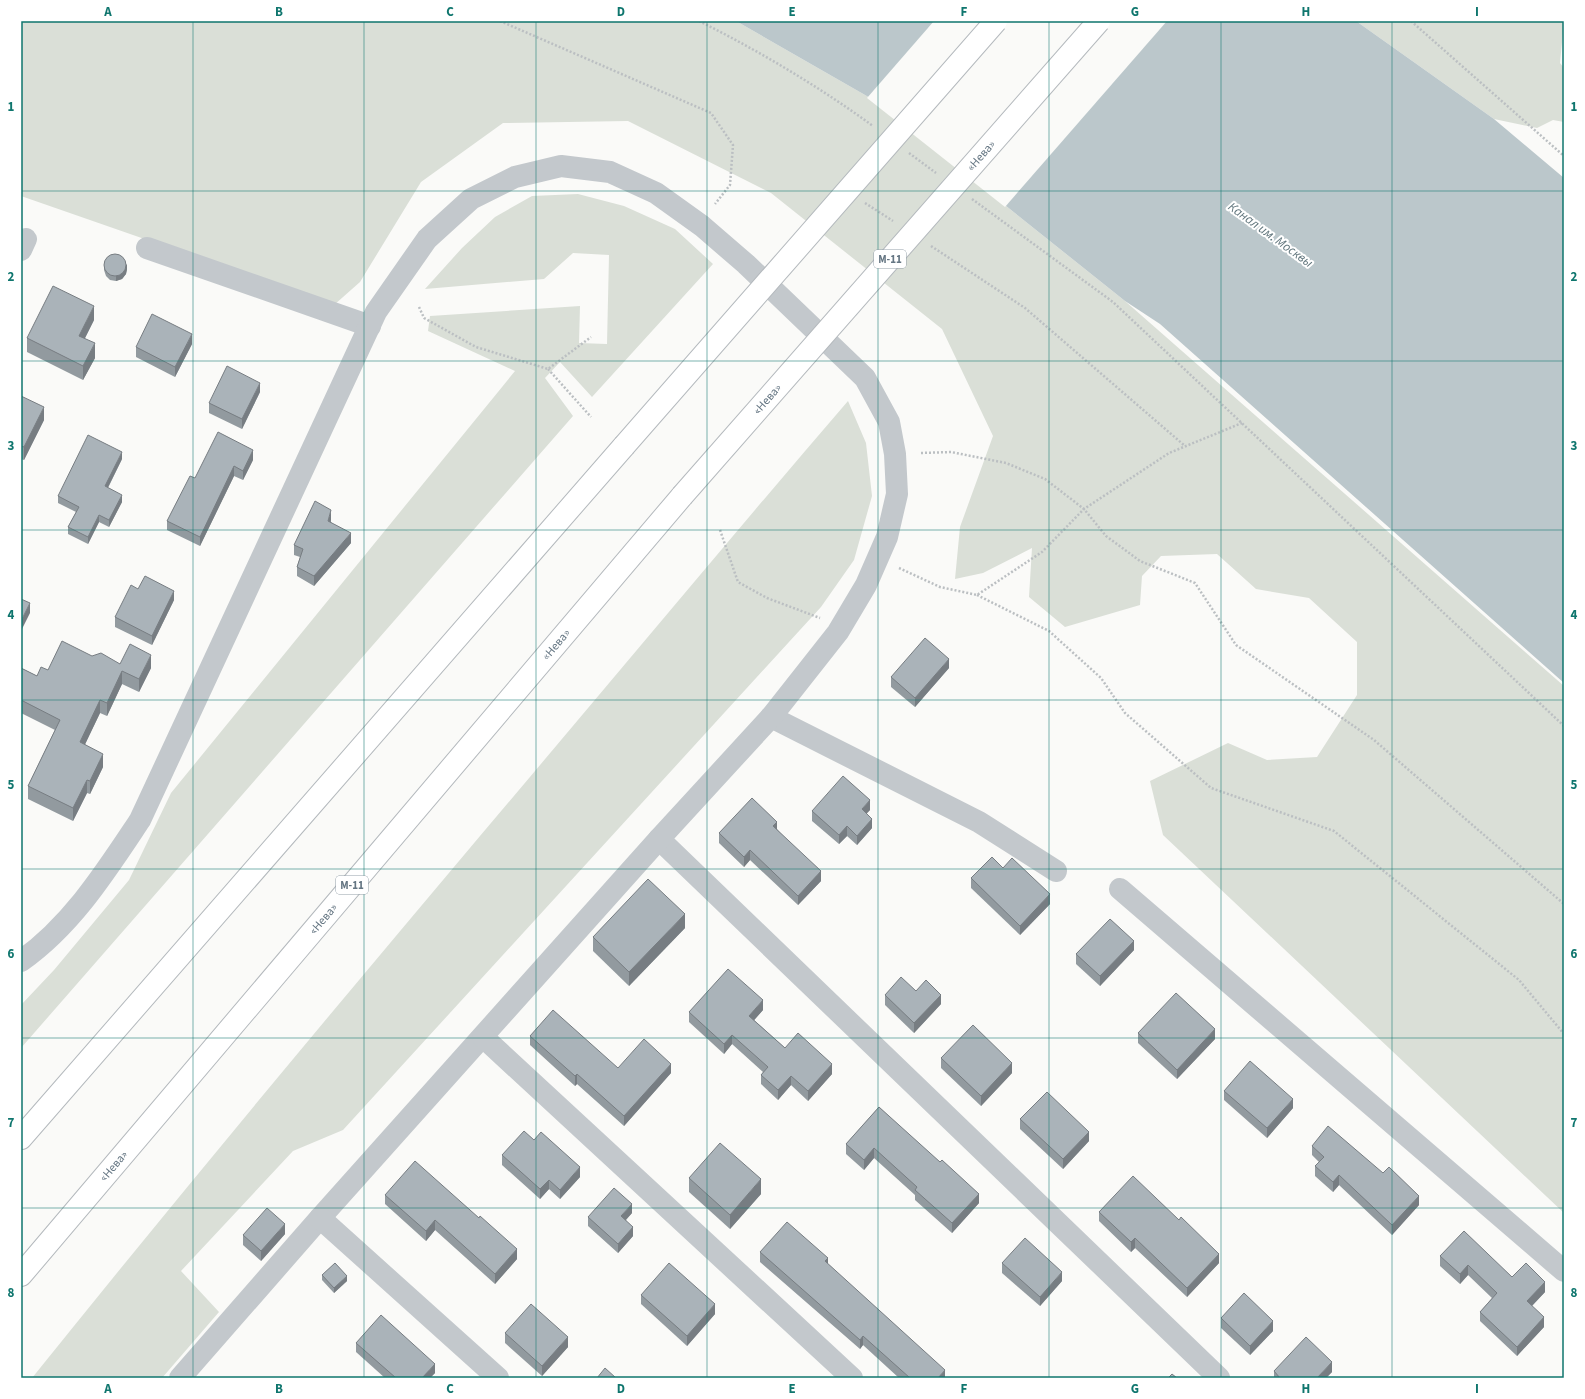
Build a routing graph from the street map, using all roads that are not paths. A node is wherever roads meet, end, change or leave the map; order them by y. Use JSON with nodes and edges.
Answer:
{"nodes":[{"id":1,"x":996,"y":21,"type":"edge"},
{"id":2,"x":1099,"y":21,"type":"edge"},
{"id":3,"x":147,"y":248,"type":"dead end"},
{"id":4,"x":370,"y":326,"type":"junction"},
{"id":5,"x":771,"y":717,"type":"junction"},
{"id":6,"x":659,"y":839,"type":"junction"},
{"id":7,"x":1056,"y":871,"type":"dead end"},
{"id":8,"x":1120,"y":889,"type":"dead end"},
{"id":9,"x":21,"y":961,"type":"edge"},
{"id":10,"x":483,"y":1037,"type":"junction"},
{"id":11,"x":21,"y":1138,"type":"edge"},
{"id":12,"x":320,"y":1218,"type":"junction"},
{"id":13,"x":1564,"y":1271,"type":"edge"},
{"id":14,"x":21,"y":1275,"type":"edge"},
{"id":15,"x":180,"y":1378,"type":"edge"},
{"id":16,"x":498,"y":1378,"type":"edge"},
{"id":17,"x":852,"y":1378,"type":"edge"},
{"id":18,"x":1219,"y":1378,"type":"edge"}],
"edges":[{"from":1,"to":11,"type":"highway","bridge":true},
{"from":2,"to":14,"type":"highway","name":"«Нева»","number":"М-11","bridge":true},
{"from":3,"to":4,"type":"street"},
{"from":4,"to":5,"type":"street"},
{"from":4,"to":9,"type":"street"},
{"from":5,"to":6,"type":"street"},
{"from":5,"to":7,"type":"street"},
{"from":6,"to":10,"type":"street"},
{"from":6,"to":18,"type":"street"},
{"from":8,"to":13,"type":"street"},
{"from":10,"to":12,"type":"street"},
{"from":10,"to":17,"type":"street"},
{"from":12,"to":15,"type":"street"},
{"from":12,"to":16,"type":"street"}]}
